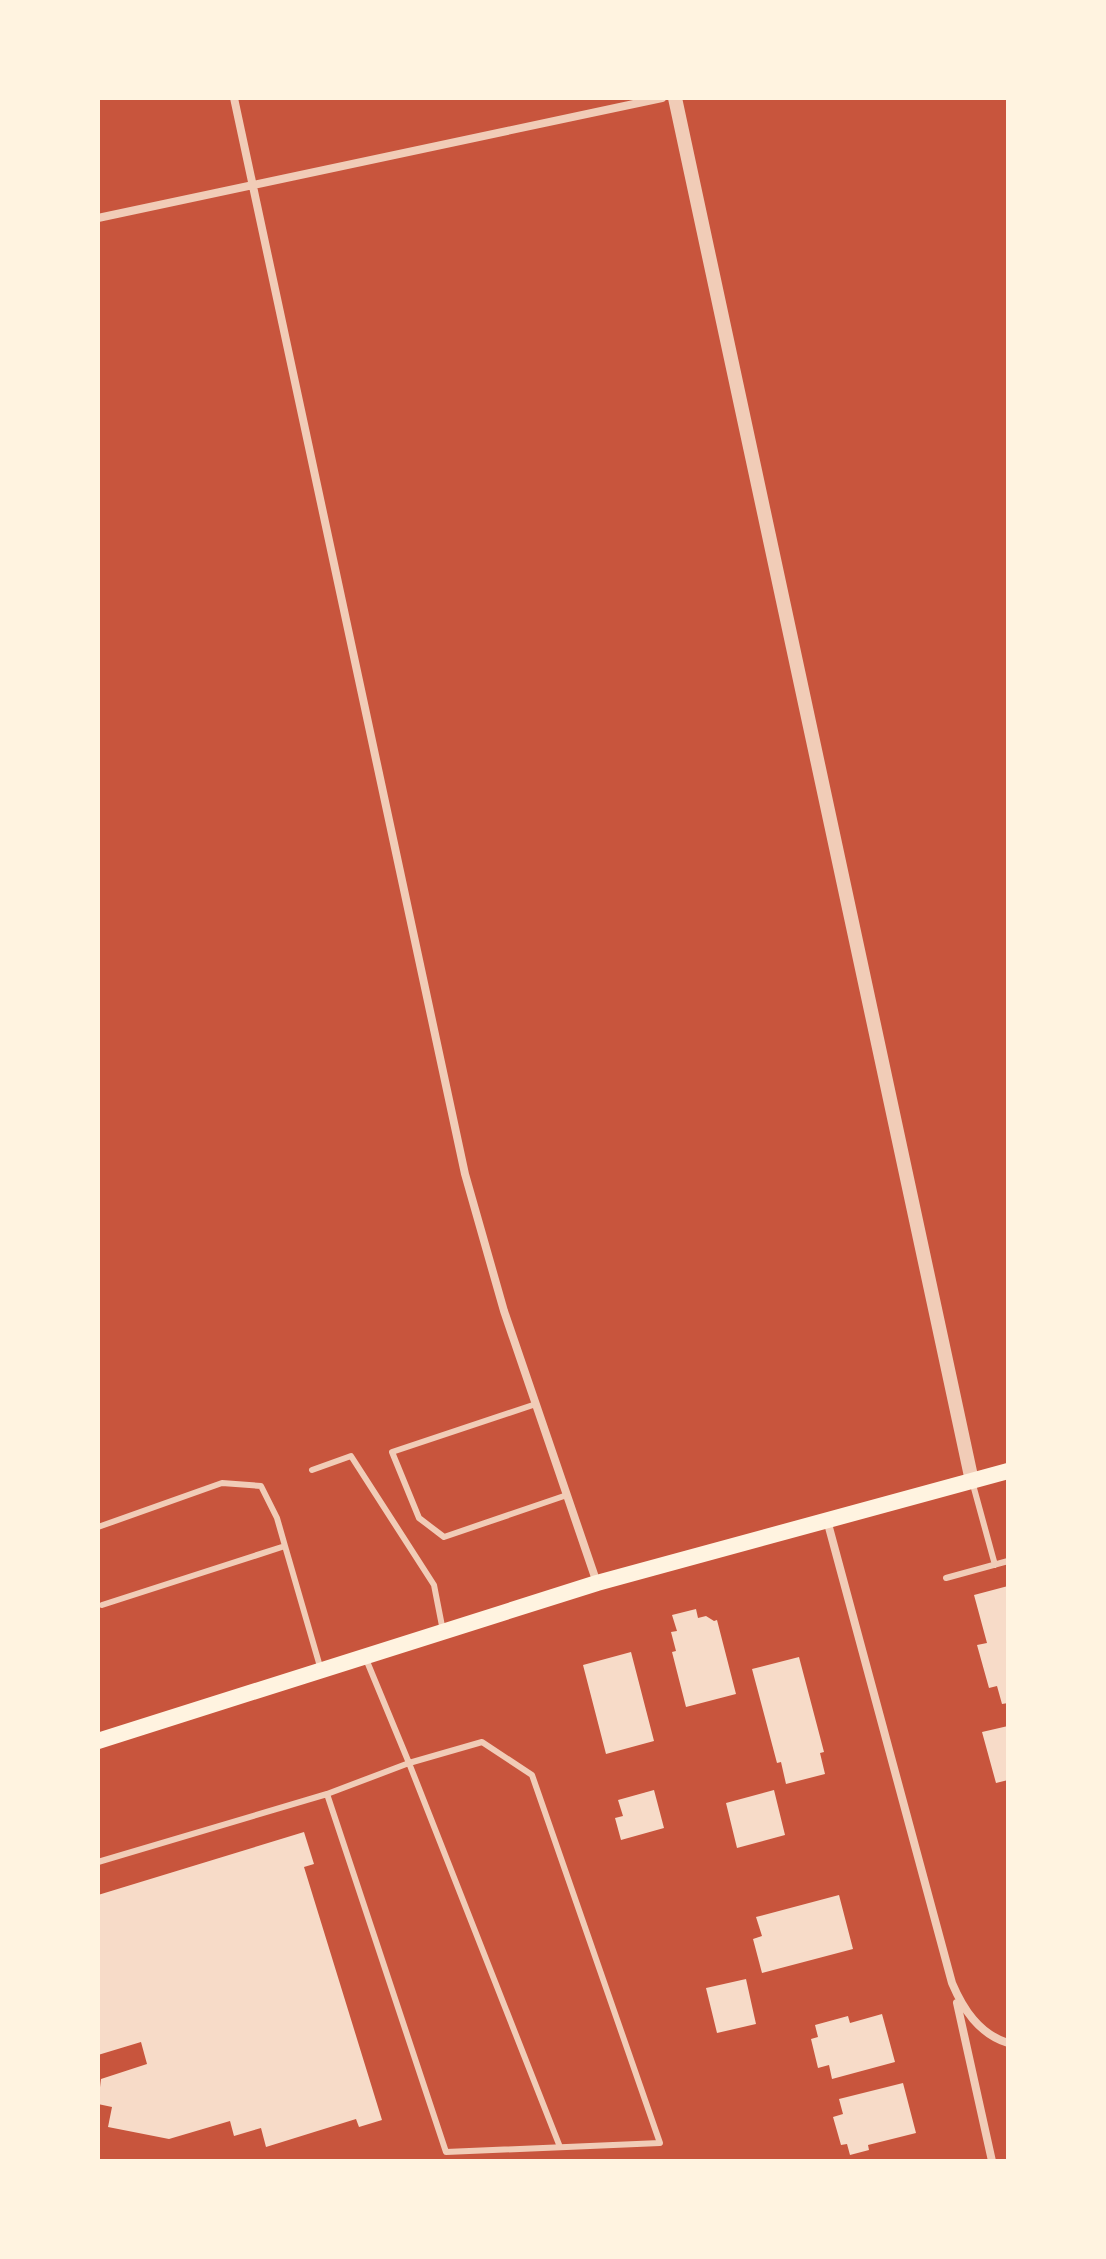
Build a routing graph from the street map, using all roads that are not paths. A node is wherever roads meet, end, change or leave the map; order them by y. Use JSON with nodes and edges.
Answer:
{"nodes":[{"id":1,"x":234,"y":98,"type":"edge"},
{"id":2,"x":662,"y":98,"type":"edge"},
{"id":3,"x":675,"y":98,"type":"edge"},
{"id":4,"x":253,"y":185,"type":"junction"},
{"id":5,"x":98,"y":218,"type":"edge"},
{"id":6,"x":536,"y":1404,"type":"junction"},
{"id":7,"x":312,"y":1470,"type":"dead end"},
{"id":8,"x":1008,"y":1471,"type":"edge"},
{"id":9,"x":972,"y":1481,"type":"junction"},
{"id":10,"x":567,"y":1495,"type":"junction"},
{"id":11,"x":827,"y":1520,"type":"junction"},
{"id":12,"x":98,"y":1527,"type":"edge"},
{"id":13,"x":285,"y":1546,"type":"junction"},
{"id":14,"x":1008,"y":1561,"type":"edge"},
{"id":15,"x":995,"y":1565,"type":"junction"},
{"id":16,"x":946,"y":1578,"type":"dead end"},
{"id":17,"x":597,"y":1583,"type":"junction"},
{"id":18,"x":102,"y":1605,"type":"dead end"},
{"id":19,"x":443,"y":1631,"type":"junction"},
{"id":20,"x":365,"y":1656,"type":"junction"},
{"id":21,"x":321,"y":1670,"type":"junction"},
{"id":22,"x":98,"y":1741,"type":"edge"},
{"id":23,"x":409,"y":1763,"type":"junction"},
{"id":24,"x":327,"y":1794,"type":"junction"},
{"id":25,"x":98,"y":1862,"type":"edge"},
{"id":26,"x":952,"y":1983,"type":"junction"},
{"id":27,"x":1008,"y":2043,"type":"edge"},
{"id":28,"x":560,"y":2147,"type":"junction"},
{"id":29,"x":992,"y":2161,"type":"edge"}],
"edges":[{"from":1,"to":4,"type":"street"},
{"from":2,"to":4,"type":"street"},
{"from":3,"to":9,"type":"street"},
{"from":4,"to":5,"type":"street"},
{"from":4,"to":6,"type":"street"},
{"from":6,"to":10,"type":"street"},
{"from":6,"to":10,"type":"lane"},
{"from":7,"to":19,"type":"lane"},
{"from":8,"to":9,"type":"main road"},
{"from":9,"to":11,"type":"main road"},
{"from":9,"to":15,"type":"lane"},
{"from":10,"to":17,"type":"street"},
{"from":11,"to":17,"type":"main road"},
{"from":11,"to":26,"type":"street"},
{"from":12,"to":13,"type":"lane"},
{"from":13,"to":18,"type":"lane"},
{"from":13,"to":21,"type":"lane"},
{"from":14,"to":15,"type":"lane"},
{"from":15,"to":16,"type":"lane"},
{"from":17,"to":19,"type":"main road"},
{"from":19,"to":20,"type":"main road"},
{"from":20,"to":21,"type":"main road"},
{"from":20,"to":23,"type":"lane"},
{"from":21,"to":22,"type":"main road"},
{"from":23,"to":24,"type":"lane"},
{"from":23,"to":28,"type":"lane"},
{"from":23,"to":28,"type":"lane"},
{"from":24,"to":25,"type":"lane"},
{"from":24,"to":28,"type":"lane"},
{"from":26,"to":27,"type":"street"},
{"from":26,"to":29,"type":"street"}]}
